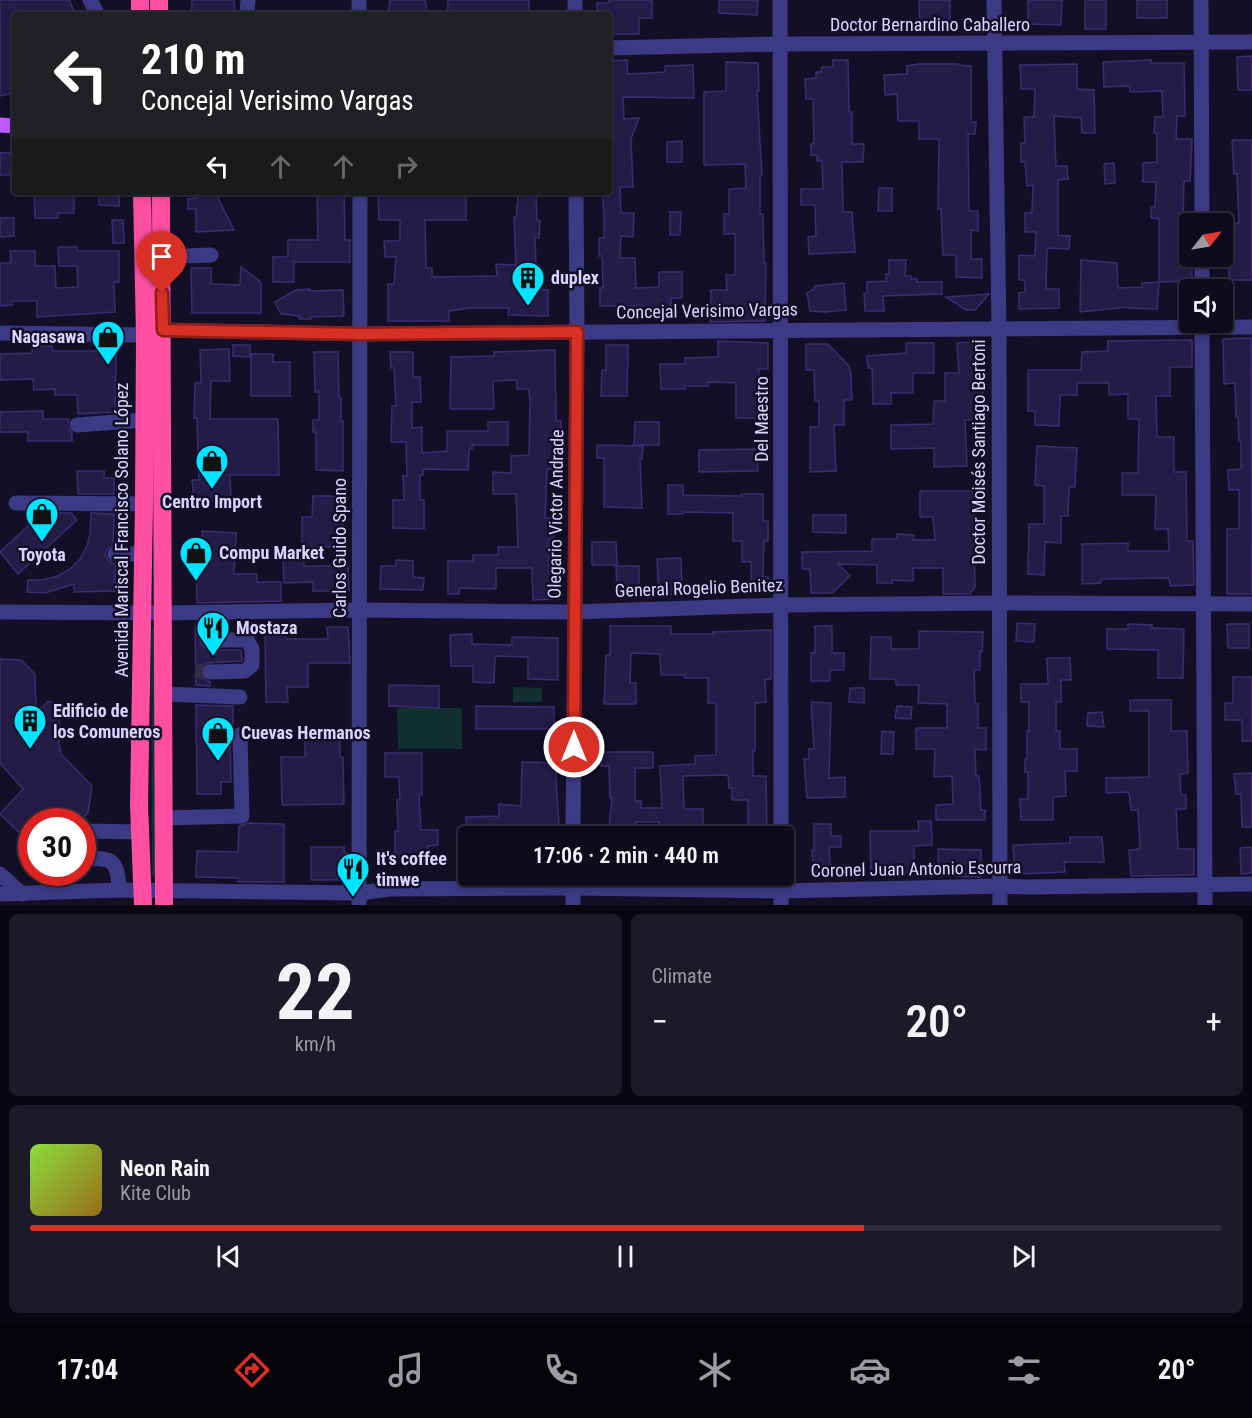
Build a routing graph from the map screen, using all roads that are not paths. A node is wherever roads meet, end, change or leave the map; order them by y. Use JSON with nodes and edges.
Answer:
{"nodes":[{"id":1,"x":780,"y":0,"type":"edge"},
{"id":2,"x":994,"y":0,"type":"edge"},
{"id":3,"x":1201,"y":0,"type":"edge"},
{"id":4,"x":1200,"y":42,"type":"junction"},
{"id":5,"x":1252,"y":42,"type":"edge"},
{"id":6,"x":779,"y":44,"type":"junction"},
{"id":7,"x":994,"y":44,"type":"junction"},
{"id":8,"x":612,"y":48,"type":"edge"},
{"id":9,"x":142,"y":195,"type":"edge"},
{"id":10,"x":161,"y":195,"type":"edge"},
{"id":11,"x":360,"y":195,"type":"edge"},
{"id":12,"x":576,"y":195,"type":"edge"},
{"id":13,"x":1202,"y":213,"type":"edge"},
{"id":14,"x":211,"y":255,"type":"dead end"},
{"id":15,"x":161,"y":257,"type":"junction"},
{"id":16,"x":1179,"y":325,"type":"edge"},
{"id":17,"x":1233,"y":326,"type":"edge"},
{"id":18,"x":1252,"y":327,"type":"edge"},
{"id":19,"x":781,"y":329,"type":"junction"},
{"id":20,"x":999,"y":329,"type":"junction"},
{"id":21,"x":163,"y":330,"type":"junction"},
{"id":22,"x":577,"y":332,"type":"junction"},
{"id":23,"x":0,"y":333,"type":"edge"},
{"id":24,"x":1202,"y":333,"type":"edge"},
{"id":25,"x":361,"y":334,"type":"junction"},
{"id":26,"x":145,"y":335,"type":"junction"},
{"id":27,"x":144,"y":420,"type":"junction"},
{"id":28,"x":77,"y":425,"type":"dead end"},
{"id":29,"x":16,"y":503,"type":"dead end"},
{"id":30,"x":144,"y":504,"type":"junction"},
{"id":31,"x":115,"y":554,"type":"dead end"},
{"id":32,"x":143,"y":554,"type":"junction"},
{"id":33,"x":999,"y":603,"type":"junction"},
{"id":34,"x":1203,"y":603,"type":"junction"},
{"id":35,"x":1252,"y":604,"type":"edge"},
{"id":36,"x":782,"y":605,"type":"junction"},
{"id":37,"x":358,"y":610,"type":"junction"},
{"id":38,"x":0,"y":612,"type":"edge"},
{"id":39,"x":574,"y":612,"type":"junction"},
{"id":40,"x":151,"y":613,"type":"junction"},
{"id":41,"x":209,"y":640,"type":"dead end"},
{"id":42,"x":210,"y":672,"type":"tunnel mouth"},
{"id":43,"x":164,"y":694,"type":"junction"},
{"id":44,"x":240,"y":697,"type":"dead end"},
{"id":45,"x":240,"y":735,"type":"dead end"},
{"id":46,"x":165,"y":818,"type":"junction"},
{"id":47,"x":573,"y":826,"type":"edge"},
{"id":48,"x":781,"y":826,"type":"edge"},
{"id":49,"x":96,"y":831,"type":"edge"},
{"id":50,"x":141,"y":832,"type":"junction"},
{"id":51,"x":96,"y":859,"type":"edge"},
{"id":52,"x":0,"y":874,"type":"edge"},
{"id":53,"x":1252,"y":884,"type":"edge"},
{"id":54,"x":1205,"y":885,"type":"junction"},
{"id":55,"x":468,"y":886,"type":"edge"},
{"id":56,"x":573,"y":886,"type":"edge"},
{"id":57,"x":677,"y":886,"type":"edge"},
{"id":58,"x":1000,"y":886,"type":"junction"},
{"id":59,"x":119,"y":890,"type":"junction"},
{"id":60,"x":781,"y":890,"type":"edge"},
{"id":61,"x":0,"y":894,"type":"edge"},
{"id":62,"x":22,"y":894,"type":"junction"},
{"id":63,"x":153,"y":897,"type":"edge"},
{"id":64,"x":359,"y":899,"type":"edge"},
{"id":65,"x":573,"y":905,"type":"edge"},
{"id":66,"x":1000,"y":905,"type":"edge"},
{"id":67,"x":1205,"y":905,"type":"edge"}],
"edges":[{"from":1,"to":6,"type":"street","name":"Del Maestro"},
{"from":2,"to":7,"type":"street","name":"Doctor Moisés Santiago Bertoni"},
{"from":3,"to":4,"type":"street"},
{"from":4,"to":5,"type":"street","name":"Doctor Bernardino Caballero"},
{"from":4,"to":7,"type":"street","name":"Doctor Bernardino Caballero"},
{"from":4,"to":13,"type":"street"},
{"from":6,"to":7,"type":"street","name":"Doctor Bernardino Caballero"},
{"from":6,"to":8,"type":"street","name":"Doctor Bernardino Caballero"},
{"from":6,"to":19,"type":"street","name":"Del Maestro"},
{"from":7,"to":20,"type":"street","name":"Doctor Moisés Santiago Bertoni"},
{"from":9,"to":26,"type":"highway","name":"Avenida Mariscal Francisco Solano López"},
{"from":10,"to":15,"type":"highway","name":"Avenida Mariscal Francisco Solano López"},
{"from":11,"to":25,"type":"street","name":"Carlos Guido Spano"},
{"from":12,"to":22,"type":"street","name":"Olegario Victor Andrade"},
{"from":14,"to":15,"type":"street"},
{"from":15,"to":21,"type":"highway","name":"Avenida Mariscal Francisco Solano López"},
{"from":16,"to":20,"type":"street","name":"Concejal Verisimo Vargas"},
{"from":17,"to":18,"type":"street","name":"Concejal Verisimo Vargas"},
{"from":19,"to":20,"type":"street","name":"Concejal Verisimo Vargas"},
{"from":19,"to":22,"type":"street","name":"Concejal Verisimo Vargas"},
{"from":19,"to":36,"type":"street","name":"Del Maestro"},
{"from":20,"to":33,"type":"street","name":"Doctor Moisés Santiago Bertoni"},
{"from":21,"to":25,"type":"street","name":"Concejal Verisimo Vargas"},
{"from":21,"to":40,"type":"highway","name":"Avenida Mariscal Francisco Solano López"},
{"from":22,"to":25,"type":"street","name":"Concejal Verisimo Vargas"},
{"from":22,"to":39,"type":"street","name":"Olegario Victor Andrade"},
{"from":23,"to":26,"type":"street"},
{"from":24,"to":34,"type":"street"},
{"from":25,"to":37,"type":"street","name":"Carlos Guido Spano"},
{"from":26,"to":27,"type":"highway","name":"Avenida Mariscal Francisco Solano López"},
{"from":27,"to":28,"type":"street"},
{"from":27,"to":30,"type":"highway","name":"Avenida Mariscal Francisco Solano López"},
{"from":29,"to":30,"type":"street"},
{"from":30,"to":32,"type":"highway","name":"Avenida Mariscal Francisco Solano López"},
{"from":31,"to":32,"type":"street"},
{"from":32,"to":40,"type":"highway","name":"Avenida Mariscal Francisco Solano López"},
{"from":33,"to":34,"type":"street","name":"General Rogelio Benitez"},
{"from":33,"to":36,"type":"street","name":"General Rogelio Benitez"},
{"from":33,"to":58,"type":"street","name":"Doctor Moisés Santiago Bertoni"},
{"from":34,"to":35,"type":"street","name":"General Rogelio Benitez"},
{"from":34,"to":54,"type":"street"},
{"from":36,"to":39,"type":"street","name":"General Rogelio Benitez"},
{"from":36,"to":48,"type":"street","name":"Del Maestro"},
{"from":37,"to":39,"type":"street","name":"General Rogelio Benitez"},
{"from":37,"to":40,"type":"street","name":"General Rogelio Benitez"},
{"from":37,"to":64,"type":"street","name":"Carlos Guido Spano"},
{"from":38,"to":40,"type":"street","name":"General Rogelio Benitez"},
{"from":39,"to":47,"type":"street","name":"Olegario Victor Andrade"},
{"from":40,"to":43,"type":"highway","name":"Avenida Mariscal Francisco Solano López"},
{"from":40,"to":50,"type":"highway","name":"Avenida Mariscal Francisco Solano López"},
{"from":41,"to":42,"type":"street"},
{"from":43,"to":44,"type":"street"},
{"from":43,"to":46,"type":"highway","name":"Avenida Mariscal Francisco Solano López"},
{"from":45,"to":46,"type":"street"},
{"from":46,"to":63,"type":"highway","name":"Avenida Mariscal Francisco Solano López"},
{"from":49,"to":50,"type":"street"},
{"from":50,"to":63,"type":"highway","name":"Avenida Mariscal Francisco Solano López"},
{"from":51,"to":59,"type":"street"},
{"from":52,"to":62,"type":"street"},
{"from":53,"to":54,"type":"street","name":"Coronel Juan Antonio Escurra"},
{"from":54,"to":58,"type":"street","name":"Coronel Juan Antonio Escurra"},
{"from":54,"to":67,"type":"street"},
{"from":55,"to":64,"type":"street","name":"Coronel Juan Antonio Escurra"},
{"from":56,"to":65,"type":"street"},
{"from":57,"to":60,"type":"street","name":"Coronel Juan Antonio Escurra"},
{"from":58,"to":60,"type":"street","name":"Coronel Juan Antonio Escurra"},
{"from":58,"to":66,"type":"street","name":"Doctor Moisés Santiago Bertoni"},
{"from":59,"to":62,"type":"street","name":"Coronel Juan Antonio Escurra"},
{"from":59,"to":63,"type":"street","name":"Coronel Juan Antonio Escurra"},
{"from":61,"to":62,"type":"street","name":"Coronel Juan Antonio Escurra"},
{"from":63,"to":64,"type":"street","name":"Coronel Juan Antonio Escurra"}]}
